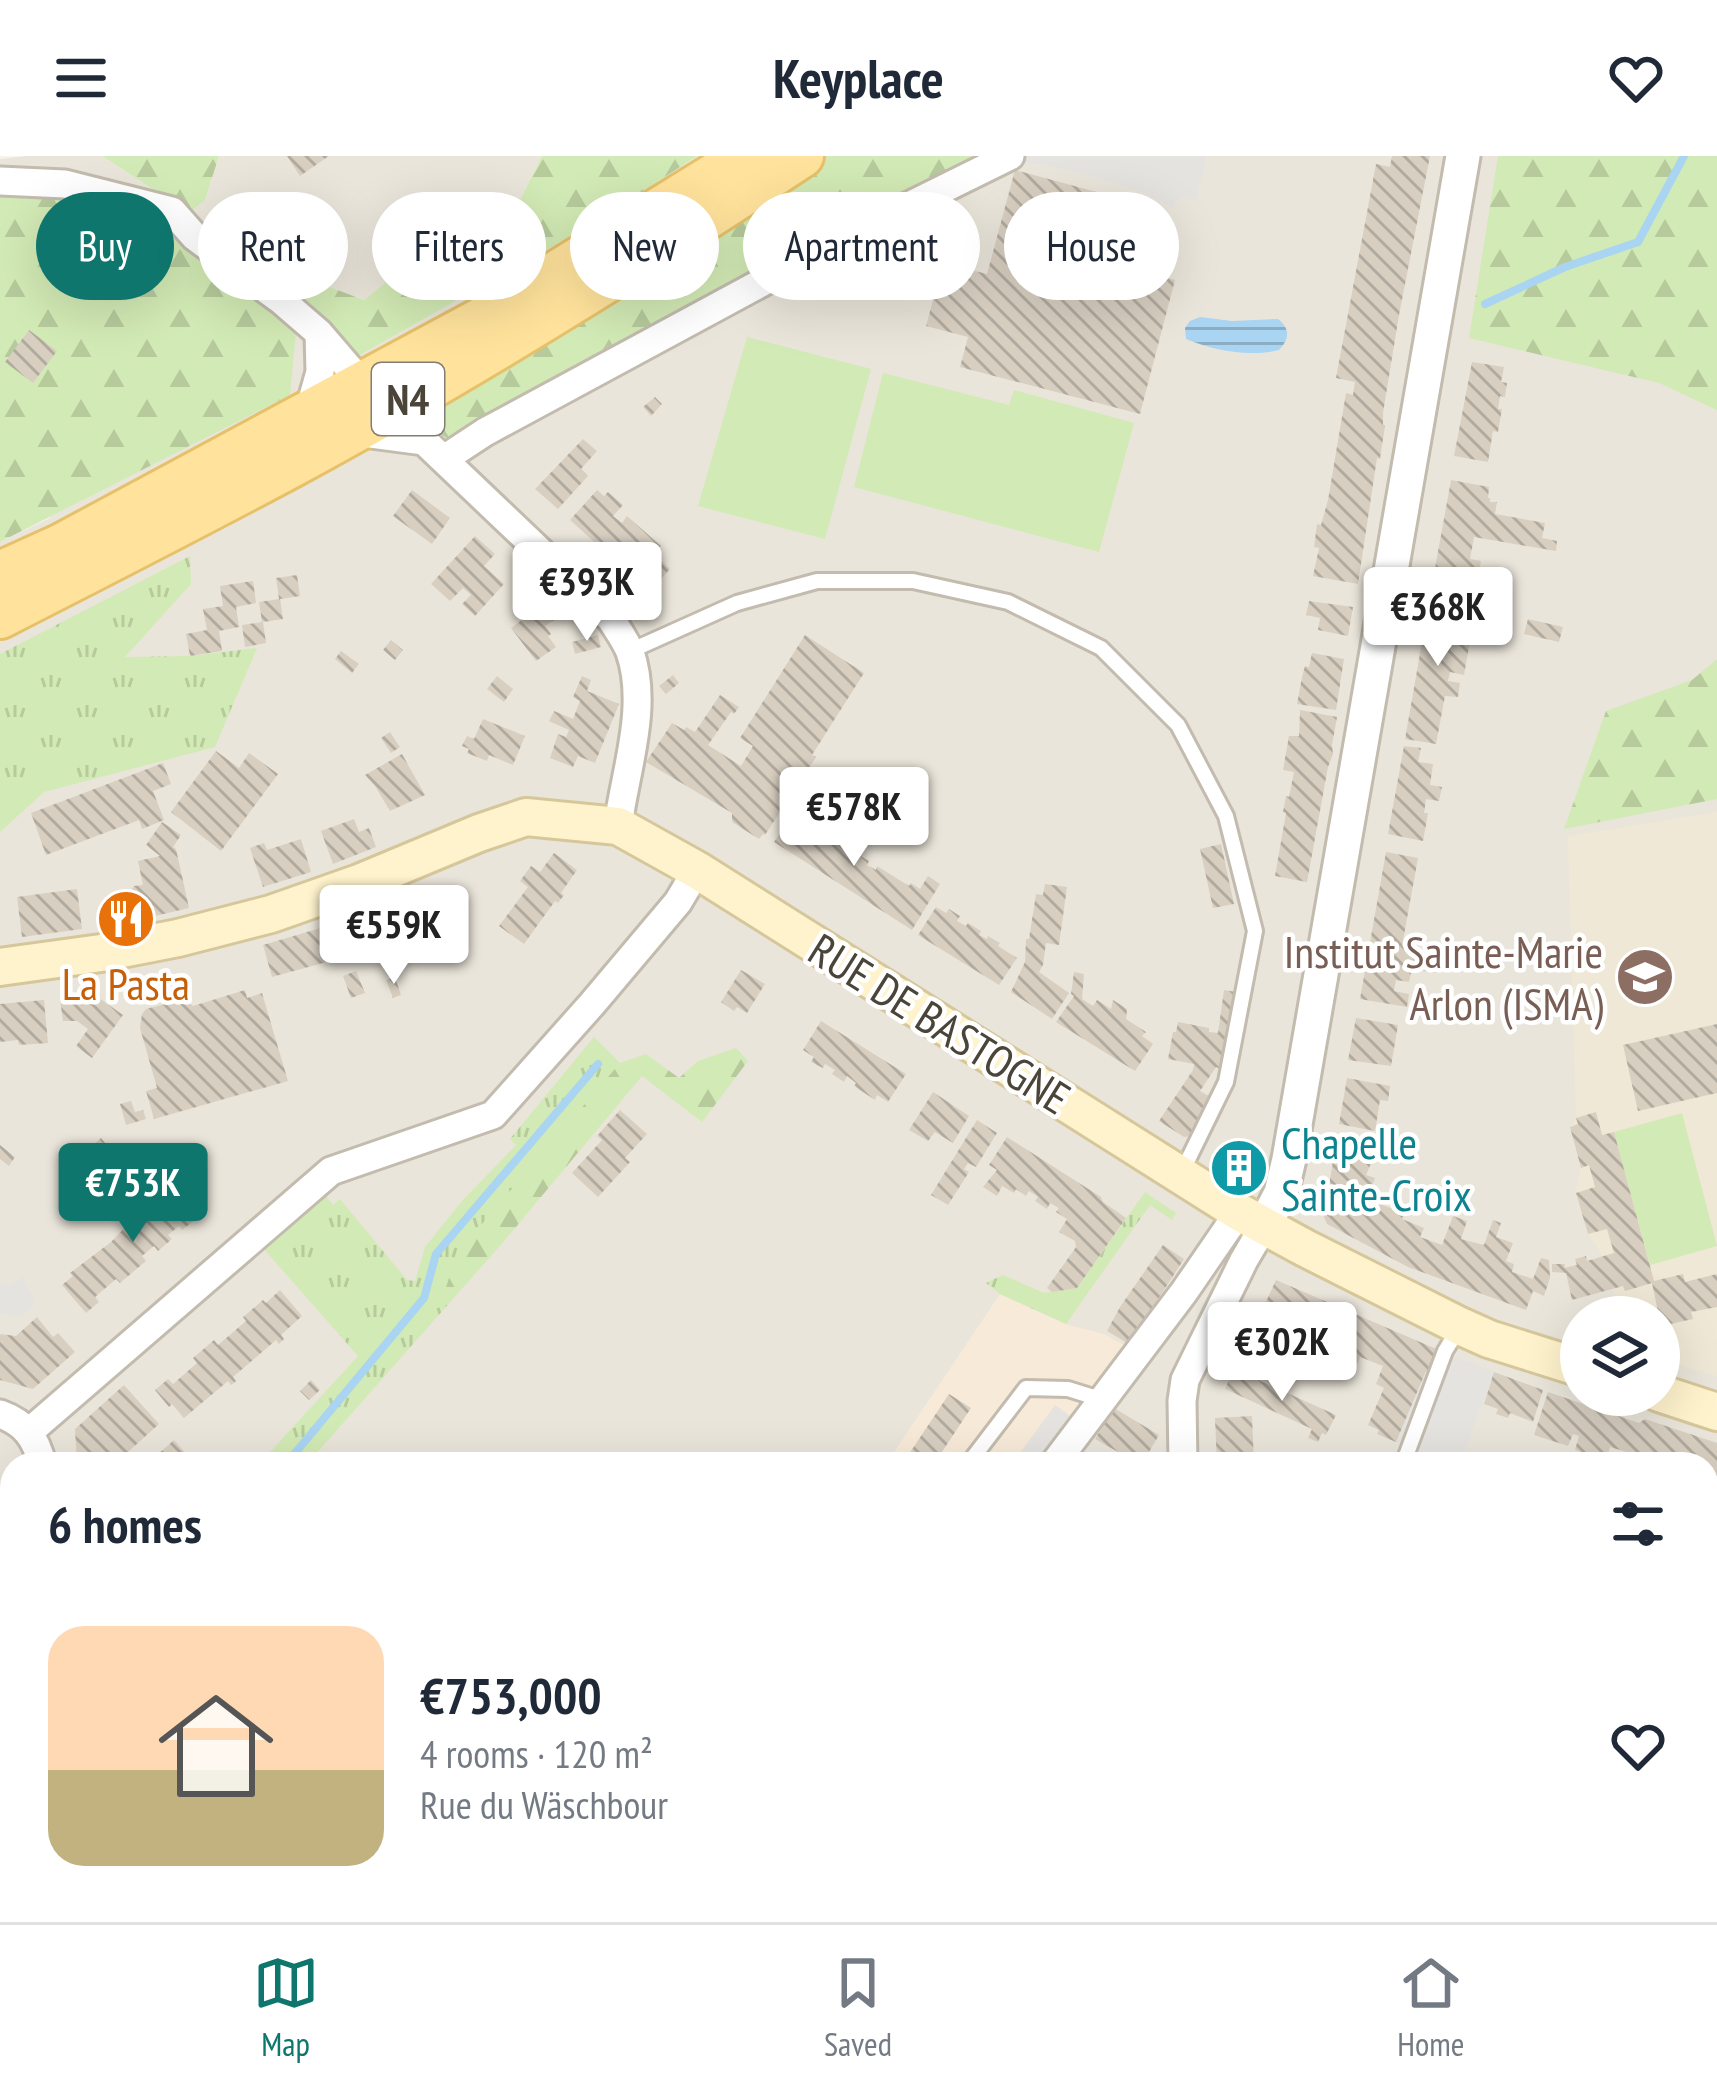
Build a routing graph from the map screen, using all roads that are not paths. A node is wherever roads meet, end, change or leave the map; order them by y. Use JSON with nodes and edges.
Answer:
{"nodes":[{"id":1,"x":745,"y":156,"type":"edge"},
{"id":2,"x":802,"y":156,"type":"edge"},
{"id":3,"x":1010,"y":156,"type":"edge"},
{"id":4,"x":1463,"y":156,"type":"edge"},
{"id":5,"x":0,"y":181,"type":"edge"},
{"id":6,"x":320,"y":333,"type":"junction"},
{"id":7,"x":361,"y":382,"type":"junction"},
{"id":8,"x":412,"y":397,"type":"junction"},
{"id":9,"x":309,"y":411,"type":"junction"},
{"id":10,"x":352,"y":431,"type":"junction"},
{"id":11,"x":434,"y":450,"type":"junction"},
{"id":12,"x":0,"y":573,"type":"edge"},
{"id":13,"x":0,"y":617,"type":"edge"},
{"id":14,"x":630,"y":651,"type":"junction"},
{"id":15,"x":618,"y":826,"type":"junction"},
{"id":16,"x":697,"y":870,"type":"junction"},
{"id":17,"x":0,"y":967,"type":"edge"},
{"id":18,"x":1181,"y":1174,"type":"junction"},
{"id":19,"x":1251,"y":1219,"type":"junction"},
{"id":20,"x":1460,"y":1326,"type":"junction"},
{"id":21,"x":1560,"y":1361,"type":"edge"},
{"id":22,"x":1100,"y":1399,"type":"junction"},
{"id":23,"x":1680,"y":1400,"type":"edge"},
{"id":24,"x":1717,"y":1412,"type":"edge"},
{"id":25,"x":0,"y":1414,"type":"edge"},
{"id":26,"x":29,"y":1432,"type":"junction"},
{"id":27,"x":39,"y":1452,"type":"edge"},
{"id":28,"x":977,"y":1452,"type":"edge"},
{"id":29,"x":1062,"y":1452,"type":"edge"},
{"id":30,"x":1183,"y":1452,"type":"edge"},
{"id":31,"x":1407,"y":1452,"type":"edge"}],
"edges":[{"from":1,"to":7,"type":"main road","number":"N4"},
{"from":2,"to":8,"type":"main road","number":"N4"},
{"from":3,"to":11,"type":"street"},
{"from":4,"to":19,"type":"street"},
{"from":5,"to":6,"type":"street"},
{"from":6,"to":7,"type":"street"},
{"from":6,"to":9,"type":"street"},
{"from":7,"to":9,"type":"main road","number":"N4"},
{"from":8,"to":10,"type":"main road","number":"N4"},
{"from":8,"to":11,"type":"street"},
{"from":9,"to":12,"type":"main road","number":"N4"},
{"from":10,"to":11,"type":"street"},
{"from":10,"to":13,"type":"main road","number":"N4"},
{"from":11,"to":14,"type":"street"},
{"from":14,"to":15,"type":"street"},
{"from":14,"to":18,"type":"lane"},
{"from":15,"to":16,"type":"main road","name":"RUE DE BASTOGNE"},
{"from":15,"to":17,"type":"main road","name":"RUE DE BASTOGNE"},
{"from":16,"to":18,"type":"main road","name":"RUE DE BASTOGNE"},
{"from":16,"to":26,"type":"street"},
{"from":18,"to":19,"type":"main road","name":"RUE DE BASTOGNE"},
{"from":19,"to":20,"type":"main road","name":"RUE DE BASTOGNE"},
{"from":19,"to":22,"type":"street"},
{"from":19,"to":30,"type":"street"},
{"from":20,"to":21,"type":"main road","name":"RUE DE BASTOGNE"},
{"from":20,"to":31,"type":"lane"},
{"from":22,"to":28,"type":"lane"},
{"from":22,"to":29,"type":"street"},
{"from":23,"to":24,"type":"main road"},
{"from":25,"to":26,"type":"street"},
{"from":26,"to":27,"type":"street"}]}
